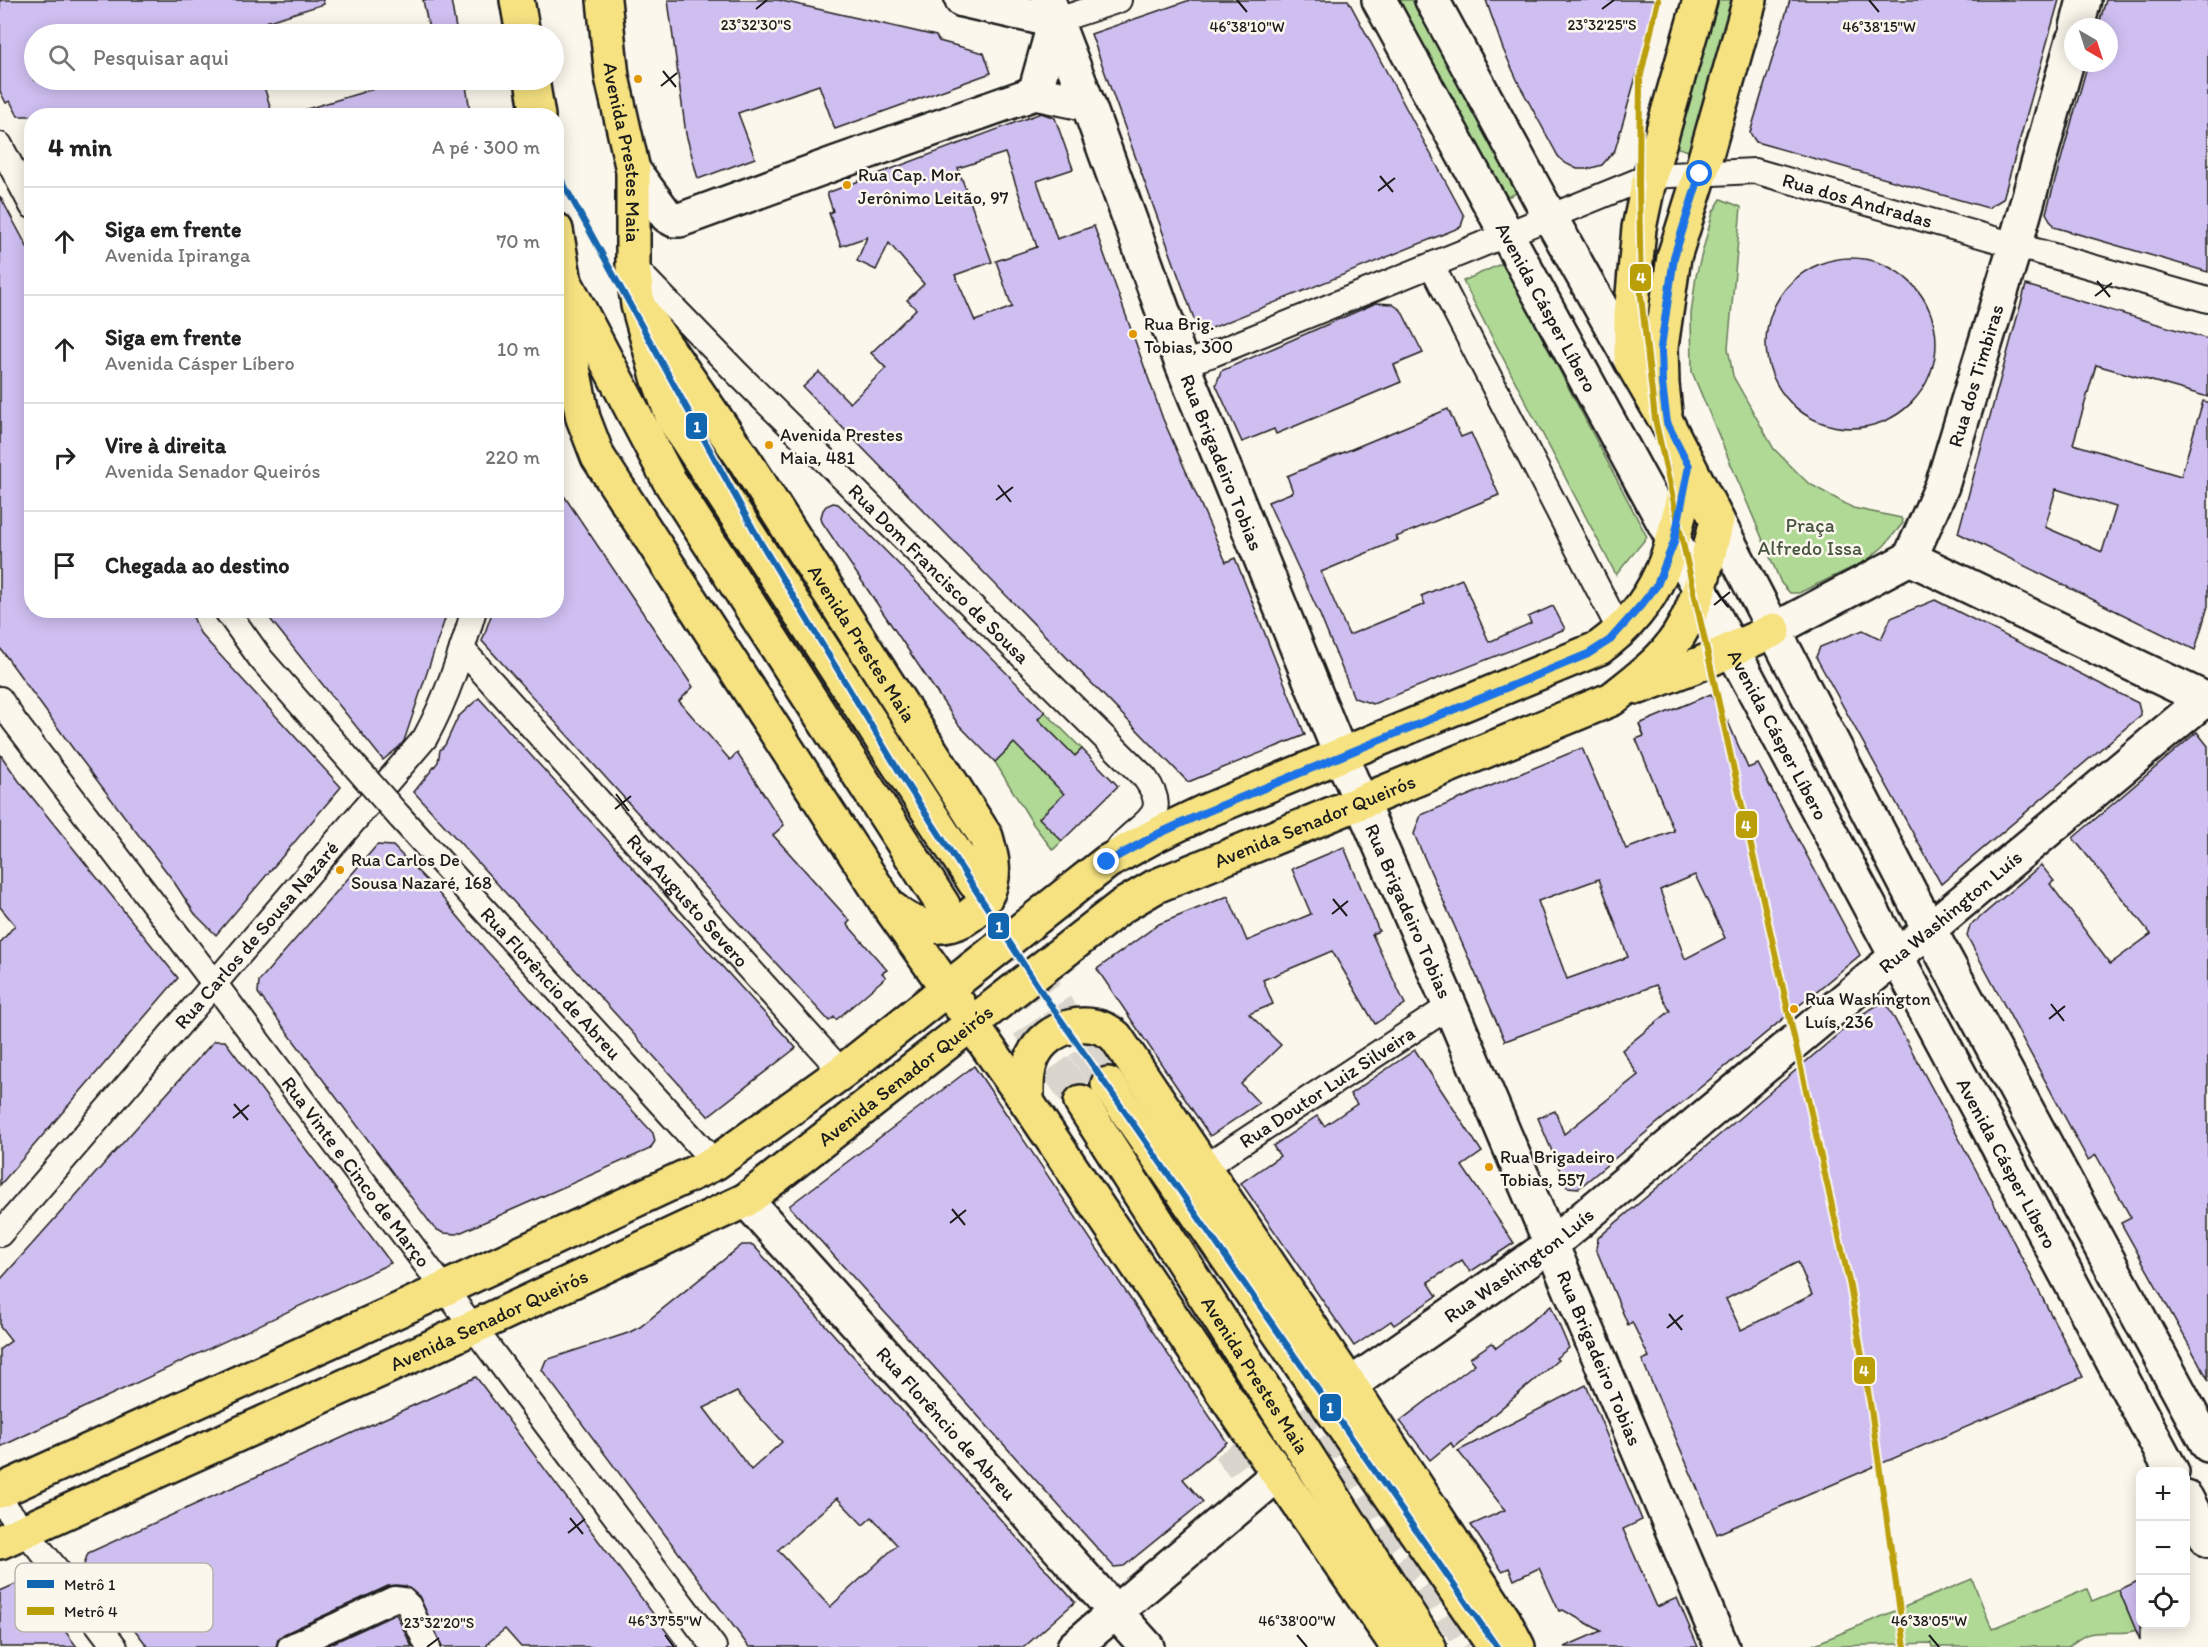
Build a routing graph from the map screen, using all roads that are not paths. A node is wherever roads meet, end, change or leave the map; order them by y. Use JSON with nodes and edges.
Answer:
{"nodes":[{"id":1,"x":506,"y":0,"type":"edge"},
{"id":2,"x":517,"y":0,"type":"edge"},
{"id":3,"x":604,"y":0,"type":"edge"},
{"id":4,"x":962,"y":0,"type":"edge"},
{"id":5,"x":1119,"y":0,"type":"edge"},
{"id":6,"x":1379,"y":0,"type":"edge"},
{"id":7,"x":1432,"y":0,"type":"edge"},
{"id":8,"x":1700,"y":0,"type":"edge"},
{"id":9,"x":1750,"y":0,"type":"edge"},
{"id":10,"x":2084,"y":0,"type":"edge"},
{"id":11,"x":1052,"y":11,"type":"edge"},
{"id":12,"x":2079,"y":18,"type":"edge"},
{"id":13,"x":518,"y":24,"type":"edge"},
{"id":14,"x":521,"y":24,"type":"edge"},
{"id":15,"x":2064,"y":72,"type":"edge"},
{"id":16,"x":534,"y":90,"type":"edge"},
{"id":17,"x":1035,"y":93,"type":"junction"},
{"id":18,"x":1088,"y":104,"type":"junction"},
{"id":19,"x":537,"y":108,"type":"edge"},
{"id":20,"x":0,"y":145,"type":"edge"},
{"id":21,"x":633,"y":170,"type":"junction"},
{"id":22,"x":1700,"y":174,"type":"junction"},
{"id":23,"x":1650,"y":176,"type":"junction"},
{"id":24,"x":24,"y":191,"type":"edge"},
{"id":25,"x":1550,"y":217,"type":"junction"},
{"id":26,"x":1508,"y":234,"type":"junction"},
{"id":27,"x":2015,"y":246,"type":"junction"},
{"id":28,"x":633,"y":266,"type":"junction"},
{"id":29,"x":1432,"y":266,"type":"junction"},
{"id":30,"x":2208,"y":300,"type":"edge"},
{"id":31,"x":564,"y":301,"type":"edge"},
{"id":32,"x":638,"y":305,"type":"junction"},
{"id":33,"x":564,"y":316,"type":"edge"},
{"id":34,"x":1631,"y":361,"type":"junction"},
{"id":35,"x":1182,"y":364,"type":"junction"},
{"id":36,"x":1667,"y":423,"type":"junction"},
{"id":37,"x":1689,"y":466,"type":"junction"},
{"id":38,"x":1717,"y":520,"type":"junction"},
{"id":39,"x":1674,"y":542,"type":"junction"},
{"id":40,"x":1910,"y":558,"type":"junction"},
{"id":41,"x":1699,"y":587,"type":"junction"},
{"id":42,"x":232,"y":618,"type":"edge"},
{"id":43,"x":472,"y":618,"type":"edge"},
{"id":44,"x":1774,"y":630,"type":"junction"},
{"id":45,"x":1620,"y":631,"type":"junction"},
{"id":46,"x":462,"y":649,"type":"junction"},
{"id":47,"x":1732,"y":650,"type":"junction"},
{"id":48,"x":2207,"y":698,"type":"edge"},
{"id":49,"x":0,"y":699,"type":"edge"},
{"id":50,"x":1612,"y":699,"type":"junction"},
{"id":51,"x":1341,"y":756,"type":"junction"},
{"id":52,"x":1359,"y":801,"type":"junction"},
{"id":53,"x":1107,"y":862,"type":"junction"},
{"id":54,"x":975,"y":883,"type":"tunnel mouth"},
{"id":55,"x":888,"y":905,"type":"junction"},
{"id":56,"x":943,"y":905,"type":"tunnel mouth"},
{"id":57,"x":1929,"y":928,"type":"junction"},
{"id":58,"x":1896,"y":955,"type":"junction"},
{"id":59,"x":214,"y":983,"type":"junction"},
{"id":60,"x":946,"y":988,"type":"junction"},
{"id":61,"x":1450,"y":1006,"type":"junction"},
{"id":62,"x":972,"y":1025,"type":"junction"},
{"id":63,"x":842,"y":1072,"type":"junction"},
{"id":64,"x":1108,"y":1084,"type":"tunnel mouth"},
{"id":65,"x":1027,"y":1102,"type":"junction"},
{"id":66,"x":1081,"y":1102,"type":"tunnel mouth"},
{"id":67,"x":715,"y":1163,"type":"junction"},
{"id":68,"x":1203,"y":1166,"type":"junction"},
{"id":69,"x":746,"y":1200,"type":"junction"},
{"id":70,"x":0,"y":1234,"type":"edge"},
{"id":71,"x":1552,"y":1244,"type":"junction"},
{"id":72,"x":444,"y":1289,"type":"junction"},
{"id":73,"x":473,"y":1327,"type":"junction"},
{"id":74,"x":1350,"y":1385,"type":"junction"},
{"id":75,"x":2208,"y":1445,"type":"edge"},
{"id":76,"x":2169,"y":1467,"type":"edge"},
{"id":77,"x":1278,"y":1474,"type":"junction"},
{"id":78,"x":0,"y":1491,"type":"edge"},
{"id":79,"x":0,"y":1501,"type":"edge"},
{"id":80,"x":2190,"y":1506,"type":"edge"},
{"id":81,"x":12,"y":1537,"type":"edge"},
{"id":82,"x":2208,"y":1540,"type":"edge"},
{"id":83,"x":36,"y":1563,"type":"edge"},
{"id":84,"x":1116,"y":1612,"type":"junction"},
{"id":85,"x":101,"y":1632,"type":"edge"},
{"id":86,"x":115,"y":1647,"type":"edge"},
{"id":87,"x":290,"y":1647,"type":"edge"},
{"id":88,"x":428,"y":1647,"type":"edge"},
{"id":89,"x":714,"y":1647,"type":"edge"},
{"id":90,"x":1074,"y":1647,"type":"edge"},
{"id":91,"x":1147,"y":1647,"type":"edge"},
{"id":92,"x":1398,"y":1647,"type":"edge"},
{"id":93,"x":1429,"y":1647,"type":"edge"},
{"id":94,"x":1496,"y":1647,"type":"edge"},
{"id":95,"x":1518,"y":1647,"type":"edge"},
{"id":96,"x":1722,"y":1647,"type":"edge"}],
"edges":[{"from":1,"to":13,"type":"street"},
{"from":2,"to":14,"type":"main road"},
{"from":3,"to":21,"type":"main road","name":"Avenida Prestes Maia"},
{"from":4,"to":11,"type":"street"},
{"from":5,"to":11,"type":"street"},
{"from":6,"to":26,"type":"street","name":"Avenida Cásper Líbero"},
{"from":7,"to":25,"type":"street"},
{"from":8,"to":23,"type":"main road"},
{"from":9,"to":22,"type":"main road"},
{"from":10,"to":12,"type":"street"},
{"from":11,"to":17,"type":"street"},
{"from":11,"to":18,"type":"street","name":"Rua Brigadeiro Tobias"},
{"from":15,"to":27,"type":"street","name":"Rua dos Timbiras"},
{"from":16,"to":19,"type":"main road"},
{"from":17,"to":18,"type":"street"},
{"from":17,"to":21,"type":"street"},
{"from":18,"to":35,"type":"street","name":"Rua Brigadeiro Tobias"},
{"from":20,"to":24,"type":"street"},
{"from":21,"to":28,"type":"main road","name":"Avenida Prestes Maia"},
{"from":22,"to":23,"type":"street","name":"Rua dos Andradas"},
{"from":22,"to":27,"type":"street","name":"Rua dos Andradas"},
{"from":22,"to":36,"type":"main road"},
{"from":23,"to":25,"type":"street","name":"Rua dos Andradas"},
{"from":23,"to":34,"type":"main road"},
{"from":25,"to":26,"type":"street","name":"Rua dos Andradas"},
{"from":25,"to":34,"type":"street"},
{"from":26,"to":29,"type":"street","name":"Rua dos Andradas"},
{"from":26,"to":39,"type":"street","name":"Avenida Cásper Líbero"},
{"from":27,"to":30,"type":"street","name":"Rua dos Andradas"},
{"from":27,"to":40,"type":"street","name":"Rua dos Timbiras"},
{"from":28,"to":32,"type":"main road","name":"Avenida Prestes Maia"},
{"from":28,"to":53,"type":"street","name":"Rua Dom Francisco de Sousa"},
{"from":29,"to":35,"type":"street","name":"Rua dos Andradas"},
{"from":29,"to":45,"type":"street"},
{"from":31,"to":56,"type":"main road","name":"Avenida Prestes Maia"},
{"from":32,"to":54,"type":"main road","name":"Avenida Prestes Maia"},
{"from":32,"to":55,"type":"main road","name":"Avenida Prestes Maia"},
{"from":33,"to":55,"type":"main road","name":"Avenida Prestes Maia"},
{"from":34,"to":36,"type":"main road"},
{"from":35,"to":51,"type":"street","name":"Rua Brigadeiro Tobias"},
{"from":36,"to":37,"type":"main road"},
{"from":37,"to":38,"type":"main road"},
{"from":37,"to":39,"type":"main road"},
{"from":38,"to":41,"type":"main road","name":"Avenida Senador Queirós"},
{"from":38,"to":44,"type":"street"},
{"from":39,"to":41,"type":"street","name":"Avenida Cásper Líbero"},
{"from":39,"to":45,"type":"main road"},
{"from":40,"to":44,"type":"street"},
{"from":40,"to":48,"type":"street"},
{"from":41,"to":47,"type":"street","name":"Avenida Cásper Líbero"},
{"from":41,"to":50,"type":"main road","name":"Avenida Senador Queirós"},
{"from":42,"to":67,"type":"street","name":"Rua Florêncio de Abreu","bridge":true},
{"from":43,"to":46,"type":"street","name":"Rua Carlos de Sousa Nazaré"},
{"from":44,"to":47,"type":"main road"},
{"from":44,"to":57,"type":"street"},
{"from":45,"to":51,"type":"main road"},
{"from":46,"to":59,"type":"street","name":"Rua Carlos de Sousa Nazaré"},
{"from":46,"to":63,"type":"street","name":"Rua Augusto Severo"},
{"from":47,"to":50,"type":"main road"},
{"from":47,"to":58,"type":"street","name":"Avenida Cásper Líbero"},
{"from":48,"to":57,"type":"street","name":"Rua Washington Luís"},
{"from":49,"to":59,"type":"street","name":"Rua Vinte e Cinco de Março"},
{"from":50,"to":52,"type":"main road","name":"Avenida Senador Queirós"},
{"from":51,"to":52,"type":"street","name":"Rua Brigadeiro Tobias"},
{"from":51,"to":53,"type":"main road"},
{"from":52,"to":61,"type":"street","name":"Rua Brigadeiro Tobias"},
{"from":52,"to":62,"type":"main road","name":"Avenida Senador Queirós"},
{"from":53,"to":60,"type":"main road"},
{"from":55,"to":60,"type":"main road","name":"Avenida Prestes Maia"},
{"from":57,"to":58,"type":"street","name":"Rua Washington Luís"},
{"from":57,"to":75,"type":"street"},
{"from":58,"to":71,"type":"street","name":"Rua Washington Luís"},
{"from":58,"to":76,"type":"street","name":"Avenida Cásper Líbero"},
{"from":59,"to":70,"type":"street","name":"Rua Carlos de Sousa Nazaré"},
{"from":59,"to":72,"type":"street","name":"Rua Vinte e Cinco de Março"},
{"from":60,"to":62,"type":"main road","name":"Avenida Prestes Maia"},
{"from":60,"to":63,"type":"main road"},
{"from":61,"to":68,"type":"street","name":"Rua Doutor Luiz Silveira"},
{"from":61,"to":71,"type":"street","name":"Rua Brigadeiro Tobias"},
{"from":62,"to":65,"type":"main road","name":"Avenida Prestes Maia"},
{"from":62,"to":69,"type":"main road","name":"Avenida Senador Queirós"},
{"from":63,"to":67,"type":"main road"},
{"from":64,"to":94,"type":"main road","name":"Avenida Prestes Maia"},
{"from":65,"to":68,"type":"main road"},
{"from":65,"to":77,"type":"main road","name":"Avenida Prestes Maia"},
{"from":66,"to":93,"type":"main road","name":"Avenida Prestes Maia"},
{"from":67,"to":72,"type":"main road"},
{"from":68,"to":74,"type":"main road"},
{"from":69,"to":73,"type":"main road","name":"Avenida Senador Queirós"},
{"from":69,"to":84,"type":"street","name":"Rua Florêncio de Abreu"},
{"from":71,"to":74,"type":"street","name":"Rua Washington Luís"},
{"from":71,"to":96,"type":"street","name":"Rua Brigadeiro Tobias"},
{"from":72,"to":73,"type":"street","name":"Rua Vinte e Cinco de Março"},
{"from":72,"to":78,"type":"main road"},
{"from":73,"to":81,"type":"main road","name":"Avenida Senador Queirós"},
{"from":73,"to":89,"type":"street","name":"Rua Vinte e Cinco de Março"},
{"from":74,"to":95,"type":"main road"},
{"from":77,"to":84,"type":"street"},
{"from":77,"to":92,"type":"main road","name":"Avenida Prestes Maia"},
{"from":79,"to":81,"type":"street"},
{"from":80,"to":82,"type":"street"},
{"from":81,"to":83,"type":"street"},
{"from":84,"to":90,"type":"street"},
{"from":84,"to":91,"type":"street","name":"Rua Florêncio de Abreu"},
{"from":85,"to":86,"type":"street"},
{"from":87,"to":88,"type":"street"}]}
